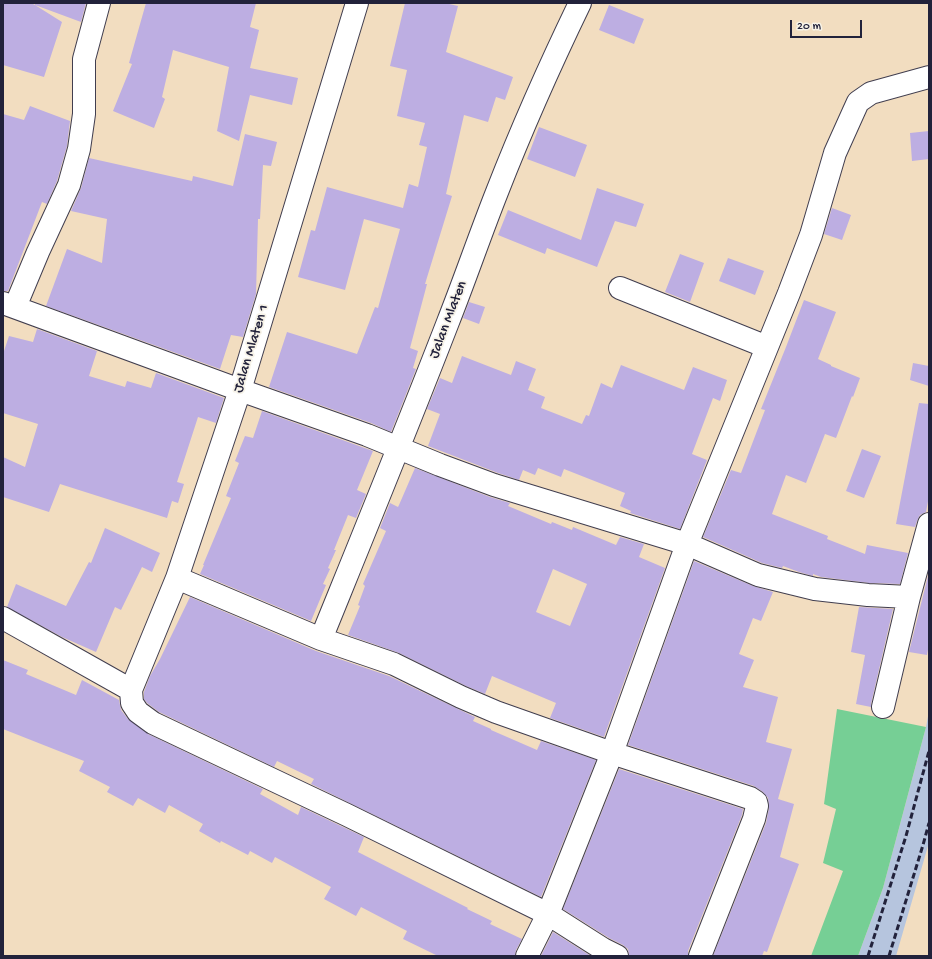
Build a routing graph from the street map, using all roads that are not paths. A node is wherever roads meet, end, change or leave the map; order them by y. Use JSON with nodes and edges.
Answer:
{"nodes":[{"id":1,"x":99,"y":3,"type":"edge"},
{"id":2,"x":357,"y":3,"type":"edge"},
{"id":3,"x":580,"y":3,"type":"edge"},
{"id":4,"x":929,"y":77,"type":"edge"},
{"id":5,"x":620,"y":288,"type":"dead end"},
{"id":6,"x":9,"y":305,"type":"edge"},
{"id":7,"x":767,"y":347,"type":"junction"},
{"id":8,"x":240,"y":390,"type":"junction"},
{"id":9,"x":399,"y":448,"type":"junction"},
{"id":10,"x":929,"y":524,"type":"edge"},
{"id":11,"x":687,"y":544,"type":"junction"},
{"id":12,"x":177,"y":578,"type":"junction"},
{"id":13,"x":909,"y":597,"type":"junction"},
{"id":14,"x":3,"y":618,"type":"edge"},
{"id":15,"x":321,"y":639,"type":"junction"},
{"id":16,"x":131,"y":690,"type":"junction"},
{"id":17,"x":883,"y":707,"type":"dead end"},
{"id":18,"x":612,"y":753,"type":"junction"},
{"id":19,"x":548,"y":914,"type":"junction"},
{"id":20,"x":527,"y":956,"type":"edge"},
{"id":21,"x":617,"y":956,"type":"edge"},
{"id":22,"x":700,"y":956,"type":"edge"}],
"edges":[{"from":1,"to":6,"type":"street"},
{"from":2,"to":8,"type":"street","name":"Jalan Mlaten 1"},
{"from":3,"to":9,"type":"street","name":"Jalan Mlaten"},
{"from":4,"to":7,"type":"street"},
{"from":5,"to":7,"type":"street"},
{"from":6,"to":8,"type":"street"},
{"from":7,"to":11,"type":"street"},
{"from":8,"to":9,"type":"street"},
{"from":8,"to":12,"type":"street","name":"Jalan Mlaten 1"},
{"from":9,"to":11,"type":"street"},
{"from":9,"to":15,"type":"street","name":"Jalan Mlaten"},
{"from":10,"to":13,"type":"street"},
{"from":11,"to":13,"type":"street"},
{"from":11,"to":18,"type":"street"},
{"from":12,"to":15,"type":"street"},
{"from":12,"to":16,"type":"street","name":"Jalan Mlaten 1"},
{"from":13,"to":17,"type":"street"},
{"from":14,"to":16,"type":"street"},
{"from":15,"to":18,"type":"street"},
{"from":16,"to":19,"type":"street"},
{"from":18,"to":19,"type":"street"},
{"from":18,"to":22,"type":"street"},
{"from":19,"to":20,"type":"street"},
{"from":19,"to":21,"type":"street"}]}
